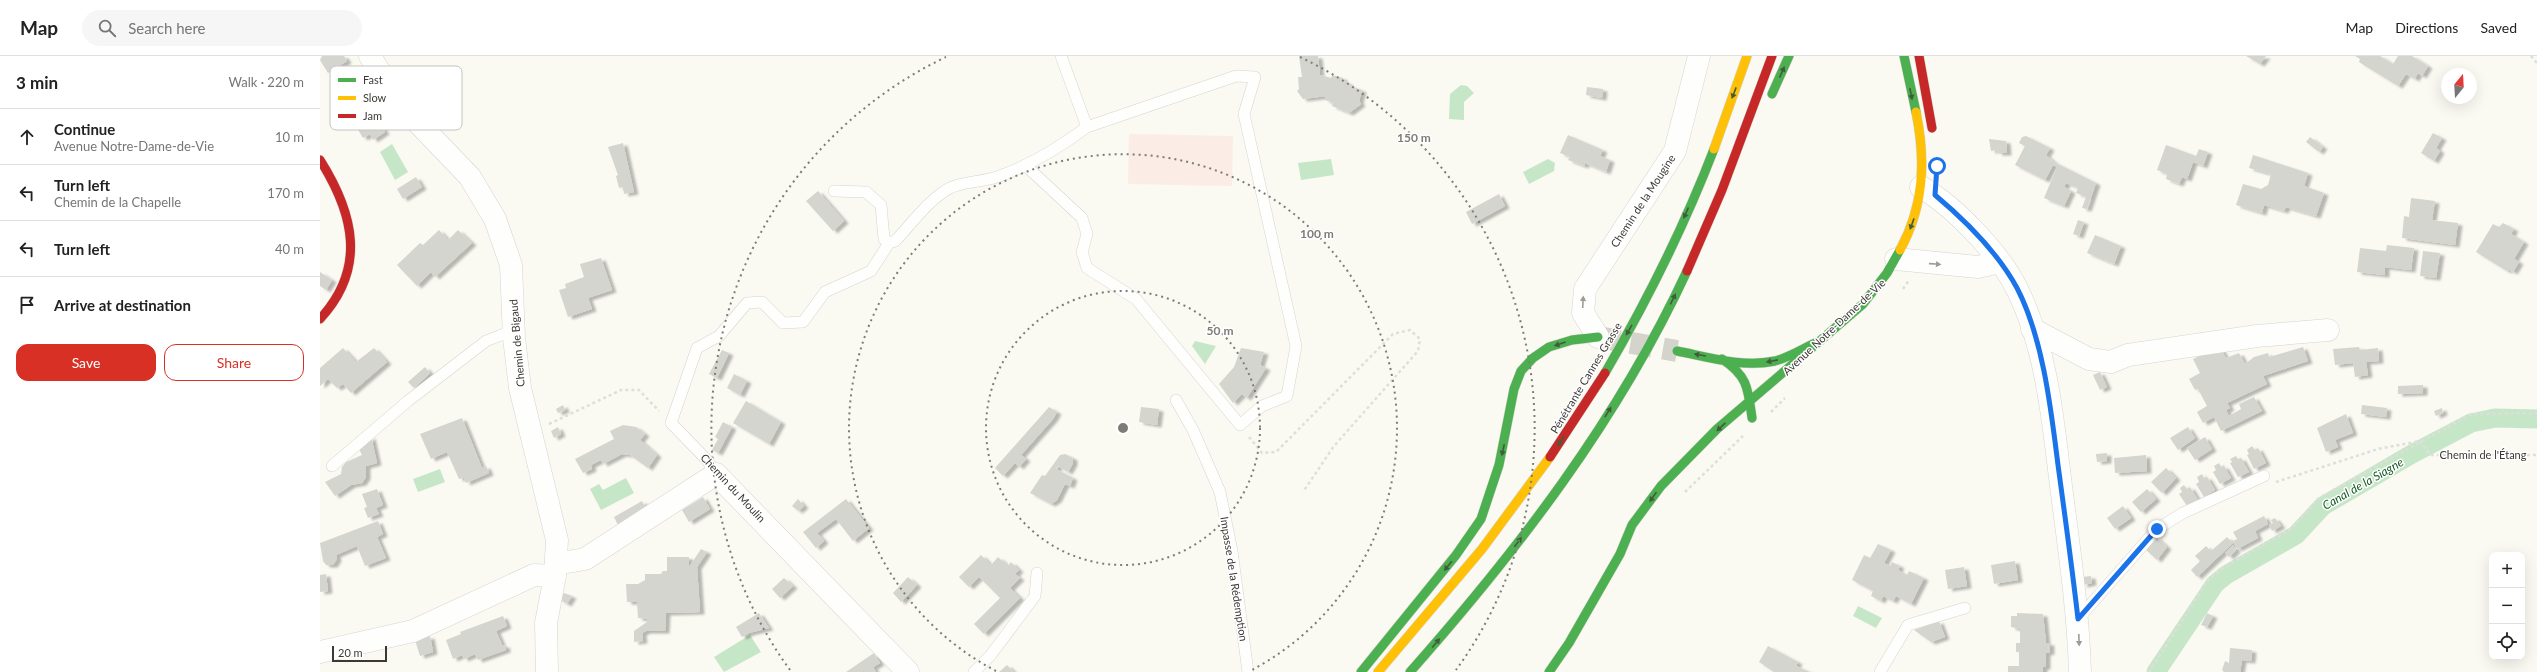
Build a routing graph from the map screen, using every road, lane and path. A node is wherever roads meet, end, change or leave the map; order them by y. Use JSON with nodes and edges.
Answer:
{"nodes":[{"id":1,"x":370,"y":56,"type":"edge"},
{"id":2,"x":1061,"y":56,"type":"edge"},
{"id":3,"x":1700,"y":56,"type":"edge"},
{"id":4,"x":1747,"y":56,"type":"edge"},
{"id":5,"x":1772,"y":56,"type":"edge"},
{"id":6,"x":1789,"y":56,"type":"edge"},
{"id":7,"x":1904,"y":56,"type":"edge"},
{"id":8,"x":1919,"y":56,"type":"edge"},
{"id":9,"x":2531,"y":56,"type":"edge"},
{"id":10,"x":2537,"y":62,"type":"edge"},
{"id":11,"x":376,"y":66,"type":"edge"},
{"id":12,"x":1768,"y":101,"type":"dead end"},
{"id":13,"x":1761,"y":114,"type":"dead end"},
{"id":14,"x":1087,"y":127,"type":"junction"},
{"id":15,"x":425,"y":130,"type":"edge"},
{"id":16,"x":1934,"y":136,"type":"dead end"},
{"id":17,"x":320,"y":160,"type":"edge"},
{"id":18,"x":1024,"y":165,"type":"junction"},
{"id":19,"x":1727,"y":182,"type":"junction"},
{"id":20,"x":834,"y":191,"type":"dead end"},
{"id":21,"x":1931,"y":194,"type":"junction"},
{"id":22,"x":889,"y":244,"type":"junction"},
{"id":23,"x":1908,"y":260,"type":"junction"},
{"id":24,"x":1999,"y":262,"type":"junction"},
{"id":25,"x":1901,"y":291,"type":"dead end"},
{"id":26,"x":320,"y":319,"type":"edge"},
{"id":27,"x":514,"y":330,"type":"junction"},
{"id":28,"x":2328,"y":330,"type":"dead end"},
{"id":29,"x":2034,"y":333,"type":"junction"},
{"id":30,"x":1598,"y":337,"type":"joint"},
{"id":31,"x":1820,"y":341,"type":"junction"},
{"id":32,"x":1677,"y":351,"type":"tunnel mouth"},
{"id":33,"x":1722,"y":359,"type":"junction"},
{"id":34,"x":1786,"y":397,"type":"dead end"},
{"id":35,"x":1176,"y":400,"type":"dead end"},
{"id":36,"x":1750,"y":400,"type":"junction"},
{"id":37,"x":2537,"y":413,"type":"edge"},
{"id":38,"x":1754,"y":420,"type":"junction"},
{"id":39,"x":670,"y":423,"type":"junction"},
{"id":40,"x":1240,"y":425,"type":"junction"},
{"id":41,"x":530,"y":432,"type":"junction"},
{"id":42,"x":2420,"y":441,"type":"junction"},
{"id":43,"x":2537,"y":455,"type":"edge"},
{"id":44,"x":1703,"y":457,"type":"dead end"},
{"id":45,"x":332,"y":466,"type":"dead end"},
{"id":46,"x":716,"y":474,"type":"junction"},
{"id":47,"x":2260,"y":478,"type":"joint"},
{"id":48,"x":1303,"y":492,"type":"dead end"},
{"id":49,"x":1680,"y":497,"type":"dead end"},
{"id":50,"x":1620,"y":554,"type":"junction"},
{"id":51,"x":555,"y":570,"type":"junction"},
{"id":52,"x":1037,"y":573,"type":"dead end"},
{"id":53,"x":1965,"y":608,"type":"dead end"},
{"id":54,"x":2078,"y":619,"type":"junction"},
{"id":55,"x":320,"y":652,"type":"edge"},
{"id":56,"x":547,"y":672,"type":"edge"},
{"id":57,"x":908,"y":672,"type":"edge"},
{"id":58,"x":974,"y":672,"type":"edge"},
{"id":59,"x":1248,"y":672,"type":"edge"},
{"id":60,"x":1361,"y":672,"type":"edge"},
{"id":61,"x":1378,"y":672,"type":"edge"},
{"id":62,"x":1410,"y":672,"type":"edge"},
{"id":63,"x":1548,"y":672,"type":"edge"},
{"id":64,"x":1880,"y":672,"type":"edge"},
{"id":65,"x":2080,"y":672,"type":"edge"},
{"id":66,"x":2149,"y":672,"type":"edge"}],
"edges":[{"from":1,"to":11,"type":"street","name":"Chemin de Bigaud"},
{"from":2,"to":14,"type":"lane"},
{"from":30,"to":3,"type":"street","name":"Chemin de la Mougine","one_way":true},
{"from":4,"to":61,"type":"main road","name":"Pénétrante Cannes Grasse","one_way":true},
{"from":5,"to":19,"type":"main road"},
{"from":12,"to":6,"type":"main road","one_way":true},
{"from":7,"to":21,"type":"main road","name":"Avenue Notre-Dame-de-Vie","one_way":true},
{"from":8,"to":16,"type":"main road"},
{"from":9,"to":10,"type":"path"},
{"from":13,"to":19,"type":"main road"},
{"from":14,"to":18,"type":"lane"},
{"from":14,"to":40,"type":"lane"},
{"from":15,"to":27,"type":"street","name":"Chemin de Bigaud"},
{"from":17,"to":26,"type":"main road"},
{"from":18,"to":22,"type":"lane"},
{"from":18,"to":40,"type":"lane"},
{"from":62,"to":19,"type":"main road","one_way":true},
{"from":20,"to":22,"type":"lane"},
{"from":21,"to":23,"type":"main road","name":"Avenue Notre-Dame-de-Vie","one_way":true},
{"from":21,"to":24,"type":"street"},
{"from":22,"to":39,"type":"lane"},
{"from":23,"to":24,"type":"street","one_way":true},
{"from":23,"to":25,"type":"path"},
{"from":23,"to":31,"type":"main road","name":"Avenue Notre-Dame-de-Vie"},
{"from":24,"to":29,"type":"street"},
{"from":27,"to":41,"type":"street","name":"Chemin de Bigaud"},
{"from":27,"to":45,"type":"lane"},
{"from":28,"to":29,"type":"street"},
{"from":29,"to":54,"type":"street"},
{"from":30,"to":60,"type":"main road","one_way":true},
{"from":31,"to":33,"type":"main road","one_way":true},
{"from":31,"to":36,"type":"main road","name":"Avenue Notre-Dame-de-Vie"},
{"from":33,"to":32,"type":"main road","one_way":true},
{"from":33,"to":36,"type":"main road"},
{"from":34,"to":38,"type":"path"},
{"from":35,"to":59,"type":"lane","name":"Impasse de la Rédemption"},
{"from":36,"to":38,"type":"main road"},
{"from":36,"to":50,"type":"main road","name":"Avenue Notre-Dame-de-Vie","one_way":true},
{"from":37,"to":42,"type":"path"},
{"from":38,"to":49,"type":"path"},
{"from":39,"to":41,"type":"path"},
{"from":39,"to":46,"type":"lane","name":"Chemin du Moulin"},
{"from":40,"to":48,"type":"path"},
{"from":41,"to":51,"type":"street","name":"Chemin de Bigaud"},
{"from":42,"to":43,"type":"path","name":"Chemin de l'Étang"},
{"from":42,"to":47,"type":"path"},
{"from":42,"to":66,"type":"path"},
{"from":44,"to":50,"type":"main road","name":"Avenue Notre-Dame-de-Vie"},
{"from":46,"to":51,"type":"street"},
{"from":46,"to":57,"type":"street","name":"Chemin du Moulin"},
{"from":47,"to":54,"type":"lane"},
{"from":50,"to":63,"type":"main road","name":"Avenue Notre-Dame-de-Vie"},
{"from":51,"to":55,"type":"street"},
{"from":51,"to":56,"type":"street","name":"Chemin de Bigaud"},
{"from":52,"to":58,"type":"lane"},
{"from":53,"to":64,"type":"lane"},
{"from":54,"to":65,"type":"street","one_way":true}]}
